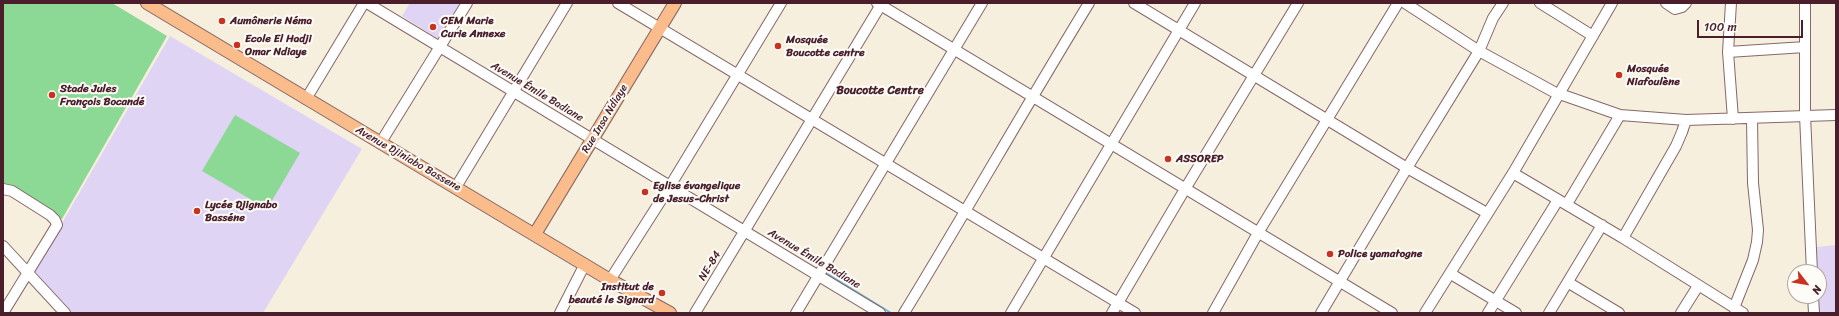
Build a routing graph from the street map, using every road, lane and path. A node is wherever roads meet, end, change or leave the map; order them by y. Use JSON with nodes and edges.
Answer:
{"nodes":[{"id":1,"x":147,"y":3,"type":"edge"},
{"id":2,"x":365,"y":3,"type":"edge"},
{"id":3,"x":467,"y":3,"type":"edge"},
{"id":4,"x":567,"y":3,"type":"edge"},
{"id":5,"x":618,"y":3,"type":"edge"},
{"id":6,"x":675,"y":3,"type":"edge"},
{"id":7,"x":781,"y":3,"type":"edge"},
{"id":8,"x":982,"y":3,"type":"edge"},
{"id":9,"x":1089,"y":3,"type":"edge"},
{"id":10,"x":1134,"y":3,"type":"edge"},
{"id":11,"x":1195,"y":3,"type":"edge"},
{"id":12,"x":1298,"y":3,"type":"edge"},
{"id":13,"x":1398,"y":3,"type":"edge"},
{"id":14,"x":1405,"y":3,"type":"edge"},
{"id":15,"x":1503,"y":3,"type":"edge"},
{"id":16,"x":1540,"y":3,"type":"edge"},
{"id":17,"x":1612,"y":3,"type":"edge"},
{"id":18,"x":1666,"y":3,"type":"edge"},
{"id":19,"x":1686,"y":3,"type":"edge"},
{"id":20,"x":1731,"y":3,"type":"edge"},
{"id":21,"x":1805,"y":3,"type":"edge"},
{"id":22,"x":880,"y":4,"type":"edge"},
{"id":23,"x":660,"y":29,"type":"junction"},
{"id":24,"x":1179,"y":31,"type":"junction"},
{"id":25,"x":1593,"y":36,"type":"junction"},
{"id":26,"x":1805,"y":47,"type":"junction"},
{"id":27,"x":439,"y":48,"type":"junction"},
{"id":28,"x":954,"y":50,"type":"junction"},
{"id":29,"x":1479,"y":51,"type":"junction"},
{"id":30,"x":1728,"y":52,"type":"junction"},
{"id":31,"x":738,"y":75,"type":"junction"},
{"id":32,"x":1253,"y":76,"type":"junction"},
{"id":33,"x":512,"y":92,"type":"junction"},
{"id":34,"x":1559,"y":94,"type":"junction"},
{"id":35,"x":1032,"y":97,"type":"junction"},
{"id":36,"x":306,"y":99,"type":"junction"},
{"id":37,"x":1620,"y":115,"type":"junction"},
{"id":38,"x":1805,"y":115,"type":"junction"},
{"id":39,"x":1836,"y":115,"type":"edge"},
{"id":40,"x":813,"y":119,"type":"junction"},
{"id":41,"x":1733,"y":119,"type":"junction"},
{"id":42,"x":1752,"y":119,"type":"junction"},
{"id":43,"x":1327,"y":120,"type":"junction"},
{"id":44,"x":1686,"y":120,"type":"junction"},
{"id":45,"x":593,"y":139,"type":"junction"},
{"id":46,"x":381,"y":142,"type":"junction"},
{"id":47,"x":1110,"y":144,"type":"junction"},
{"id":48,"x":887,"y":164,"type":"junction"},
{"id":49,"x":1407,"y":168,"type":"junction"},
{"id":50,"x":1513,"y":173,"type":"junction"},
{"id":51,"x":670,"y":186,"type":"junction"},
{"id":52,"x":456,"y":187,"type":"junction"},
{"id":53,"x":3,"y":189,"type":"edge"},
{"id":54,"x":1185,"y":189,"type":"junction"},
{"id":55,"x":1562,"y":202,"type":"junction"},
{"id":56,"x":966,"y":212,"type":"junction"},
{"id":57,"x":1487,"y":213,"type":"junction"},
{"id":58,"x":1602,"y":225,"type":"junction"},
{"id":59,"x":745,"y":231,"type":"junction"},
{"id":60,"x":1258,"y":233,"type":"junction"},
{"id":61,"x":535,"y":234,"type":"junction"},
{"id":62,"x":1623,"y":238,"type":"junction"},
{"id":63,"x":3,"y":246,"type":"edge"},
{"id":64,"x":1044,"y":258,"type":"junction"},
{"id":65,"x":585,"y":264,"type":"junction"},
{"id":66,"x":1812,"y":264,"type":"edge"},
{"id":67,"x":27,"y":272,"type":"junction"},
{"id":68,"x":1451,"y":274,"type":"junction"},
{"id":69,"x":818,"y":275,"type":"junction"},
{"id":70,"x":610,"y":280,"type":"junction"},
{"id":71,"x":1340,"y":282,"type":"junction"},
{"id":72,"x":1569,"y":283,"type":"junction"},
{"id":73,"x":1698,"y":286,"type":"junction"},
{"id":74,"x":1495,"y":301,"type":"junction"},
{"id":75,"x":1118,"y":303,"type":"junction"},
{"id":76,"x":1738,"y":310,"type":"edge"},
{"id":77,"x":3,"y":313,"type":"edge"},
{"id":78,"x":65,"y":313,"type":"edge"},
{"id":79,"x":560,"y":313,"type":"edge"},
{"id":80,"x":670,"y":313,"type":"edge"},
{"id":81,"x":695,"y":313,"type":"edge"},
{"id":82,"x":796,"y":313,"type":"edge"},
{"id":83,"x":880,"y":313,"type":"edge"},
{"id":84,"x":904,"y":313,"type":"edge"},
{"id":85,"x":1011,"y":313,"type":"edge"},
{"id":86,"x":1112,"y":313,"type":"edge"},
{"id":87,"x":1135,"y":313,"type":"edge"},
{"id":88,"x":1213,"y":313,"type":"edge"},
{"id":89,"x":1321,"y":313,"type":"edge"},
{"id":90,"x":1392,"y":313,"type":"edge"},
{"id":91,"x":1425,"y":313,"type":"edge"},
{"id":92,"x":1488,"y":313,"type":"edge"},
{"id":93,"x":1516,"y":313,"type":"edge"},
{"id":94,"x":1550,"y":313,"type":"edge"},
{"id":95,"x":1619,"y":313,"type":"edge"},
{"id":96,"x":1681,"y":313,"type":"edge"}],
"edges":[{"from":1,"to":36,"type":"main road","name":"Avenue Djiniabo Bassene"},
{"from":2,"to":27,"type":"street","name":"Avenue Émile Badiane"},
{"from":2,"to":36,"type":"street"},
{"from":3,"to":27,"type":"street"},
{"from":4,"to":33,"type":"street"},
{"from":5,"to":23,"type":"street"},
{"from":6,"to":23,"type":"main road","name":"Rue Insa Ndiaye"},
{"from":7,"to":31,"type":"street"},
{"from":8,"to":28,"type":"street"},
{"from":9,"to":35,"type":"street"},
{"from":10,"to":24,"type":"street"},
{"from":11,"to":24,"type":"street"},
{"from":12,"to":32,"type":"street"},
{"from":13,"to":43,"type":"street"},
{"from":14,"to":29,"type":"street"},
{"from":15,"to":29,"type":"street"},
{"from":16,"to":25,"type":"street"},
{"from":17,"to":25,"type":"street"},
{"from":18,"to":19,"type":"street"},
{"from":20,"to":30,"type":"street"},
{"from":21,"to":26,"type":"street"},
{"from":22,"to":28,"type":"street"},
{"from":22,"to":40,"type":"street","name":"NE-84"},
{"from":23,"to":31,"type":"street"},
{"from":23,"to":45,"type":"main road","name":"Rue Insa Ndiaye"},
{"from":24,"to":32,"type":"street"},
{"from":24,"to":47,"type":"street"},
{"from":25,"to":34,"type":"street"},
{"from":26,"to":30,"type":"street"},
{"from":26,"to":38,"type":"street"},
{"from":27,"to":33,"type":"street","name":"Avenue Émile Badiane"},
{"from":27,"to":46,"type":"street"},
{"from":28,"to":35,"type":"street"},
{"from":28,"to":48,"type":"street"},
{"from":29,"to":34,"type":"street"},
{"from":29,"to":49,"type":"street"},
{"from":30,"to":41,"type":"street"},
{"from":31,"to":40,"type":"street"},
{"from":31,"to":51,"type":"street"},
{"from":32,"to":43,"type":"street"},
{"from":32,"to":54,"type":"street"},
{"from":33,"to":45,"type":"street","name":"Avenue Émile Badiane"},
{"from":33,"to":52,"type":"street"},
{"from":34,"to":37,"type":"street"},
{"from":34,"to":50,"type":"street"},
{"from":35,"to":47,"type":"street"},
{"from":35,"to":56,"type":"street"},
{"from":36,"to":46,"type":"main road","name":"Avenue Djiniabo Bassene"},
{"from":37,"to":44,"type":"street"},
{"from":37,"to":55,"type":"street"},
{"from":38,"to":39,"type":"street"},
{"from":38,"to":42,"type":"street"},
{"from":38,"to":66,"type":"street"},
{"from":40,"to":48,"type":"street"},
{"from":40,"to":59,"type":"street","name":"NE-84"},
{"from":41,"to":42,"type":"street"},
{"from":41,"to":44,"type":"street"},
{"from":42,"to":76,"type":"street"},
{"from":43,"to":49,"type":"street"},
{"from":43,"to":60,"type":"street"},
{"from":44,"to":62,"type":"street"},
{"from":45,"to":51,"type":"street","name":"Avenue Émile Badiane"},
{"from":45,"to":61,"type":"main road","name":"Rue Insa Ndiaye"},
{"from":46,"to":52,"type":"main road","name":"Avenue Djiniabo Bassene"},
{"from":47,"to":54,"type":"street"},
{"from":47,"to":64,"type":"street"},
{"from":48,"to":56,"type":"street"},
{"from":48,"to":69,"type":"street"},
{"from":49,"to":57,"type":"street"},
{"from":49,"to":71,"type":"street"},
{"from":50,"to":55,"type":"street"},
{"from":50,"to":57,"type":"street"},
{"from":51,"to":59,"type":"street","name":"Avenue Émile Badiane"},
{"from":51,"to":70,"type":"street"},
{"from":52,"to":61,"type":"main road","name":"Avenue Djiniabo Bassene"},
{"from":53,"to":67,"type":"street"},
{"from":54,"to":60,"type":"street"},
{"from":54,"to":75,"type":"street"},
{"from":55,"to":58,"type":"street"},
{"from":55,"to":74,"type":"street"},
{"from":56,"to":64,"type":"street"},
{"from":56,"to":84,"type":"street"},
{"from":57,"to":68,"type":"street"},
{"from":58,"to":62,"type":"street"},
{"from":58,"to":72,"type":"street"},
{"from":59,"to":69,"type":"street","name":"Avenue Émile Badiane"},
{"from":59,"to":81,"type":"street","name":"NE-84"},
{"from":60,"to":71,"type":"street"},
{"from":60,"to":88,"type":"street"},
{"from":61,"to":65,"type":"main road","name":"Avenue Djiniabo Bassene"},
{"from":62,"to":73,"type":"street"},
{"from":63,"to":67,"type":"street"},
{"from":64,"to":75,"type":"street"},
{"from":64,"to":85,"type":"street"},
{"from":65,"to":70,"type":"main road","name":"Avenue Djiniabo Bassene"},
{"from":65,"to":79,"type":"street"},
{"from":67,"to":77,"type":"street"},
{"from":67,"to":78,"type":"street"},
{"from":68,"to":74,"type":"street"},
{"from":68,"to":91,"type":"street"},
{"from":69,"to":82,"type":"street"},
{"from":69,"to":83,"type":"street","name":"Avenue Émile Badiane"},
{"from":70,"to":80,"type":"main road","name":"Avenue Djiniabo Bassene"},
{"from":71,"to":89,"type":"street"},
{"from":71,"to":90,"type":"street"},
{"from":72,"to":94,"type":"street"},
{"from":72,"to":95,"type":"street"},
{"from":73,"to":76,"type":"street"},
{"from":73,"to":96,"type":"street"},
{"from":74,"to":92,"type":"street"},
{"from":74,"to":93,"type":"street"},
{"from":75,"to":86,"type":"street"},
{"from":75,"to":87,"type":"street"}]}
